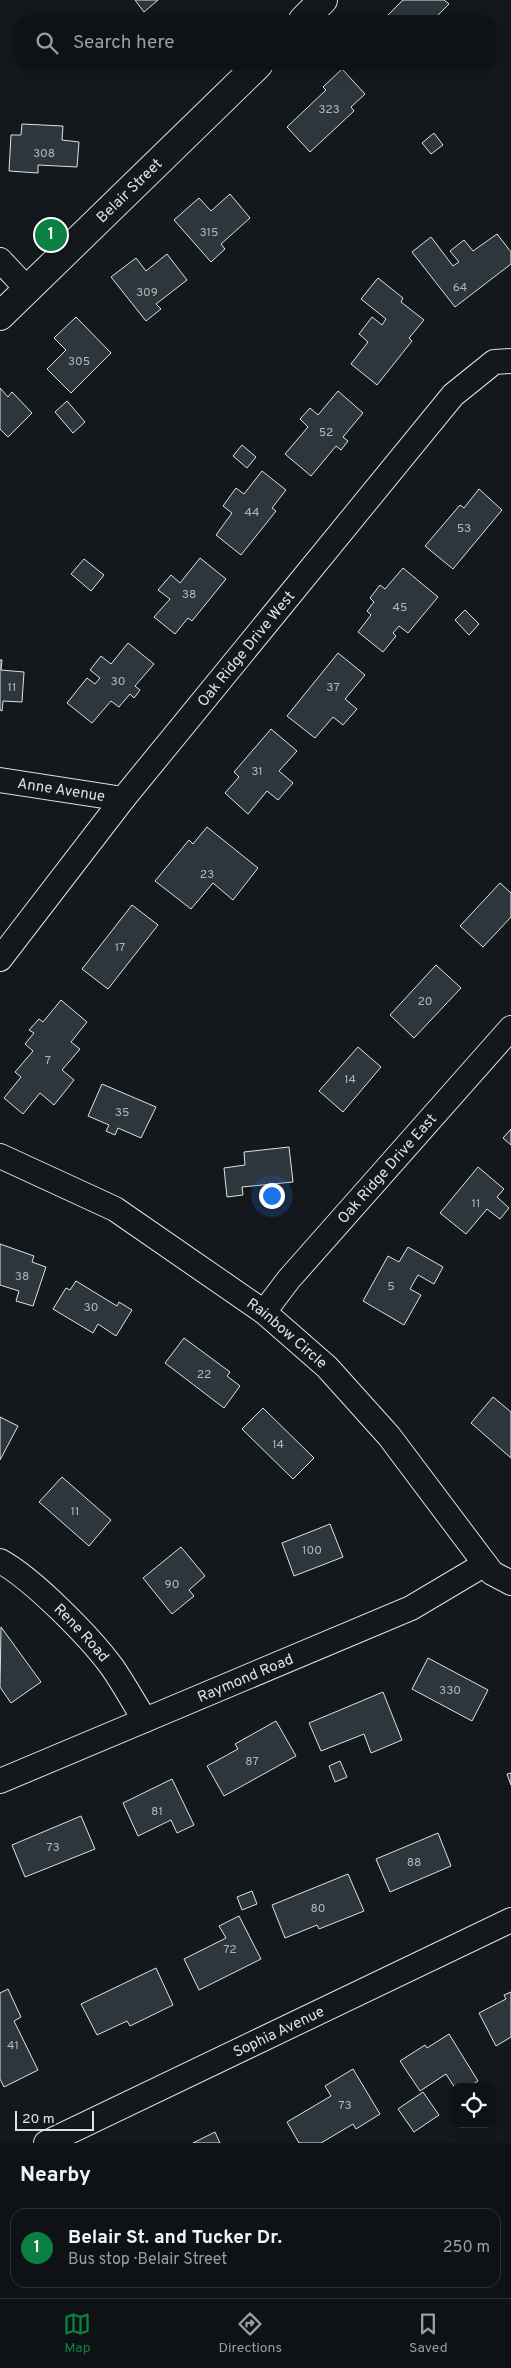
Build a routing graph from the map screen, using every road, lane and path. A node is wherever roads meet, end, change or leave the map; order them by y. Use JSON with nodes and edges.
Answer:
{"nodes":[{"id":1,"x":323,"y":0,"type":"edge"},
{"id":2,"x":308,"y":15,"type":"edge"},
{"id":3,"x":253,"y":70,"type":"edge"},
{"id":4,"x":0,"y":260,"type":"edge"},
{"id":5,"x":27,"y":289,"type":"junction"},
{"id":6,"x":0,"y":316,"type":"edge"},
{"id":7,"x":511,"y":361,"type":"edge"},
{"id":8,"x":0,"y":780,"type":"edge"},
{"id":9,"x":123,"y":799,"type":"junction"},
{"id":10,"x":0,"y":959,"type":"edge"},
{"id":11,"x":511,"y":1028,"type":"edge"},
{"id":12,"x":0,"y":1156,"type":"edge"},
{"id":13,"x":264,"y":1312,"type":"junction"},
{"id":14,"x":0,"y":1561,"type":"edge"},
{"id":15,"x":485,"y":1564,"type":"junction"},
{"id":16,"x":511,"y":1584,"type":"edge"},
{"id":17,"x":145,"y":1720,"type":"junction"},
{"id":18,"x":0,"y":1781,"type":"edge"},
{"id":19,"x":511,"y":1920,"type":"edge"},
{"id":20,"x":46,"y":2143,"type":"edge"}],
"edges":[{"from":1,"to":2,"type":"main road"},
{"from":3,"to":5,"type":"main road","name":"Belair Street"},
{"from":4,"to":5,"type":"street"},
{"from":5,"to":6,"type":"main road","name":"Belair Street"},
{"from":7,"to":9,"type":"street","name":"Oak Ridge Drive West"},
{"from":8,"to":9,"type":"street","name":"Anne Avenue"},
{"from":9,"to":10,"type":"street","name":"Oak Ridge Drive West"},
{"from":11,"to":13,"type":"street","name":"Oak Ridge Drive East"},
{"from":12,"to":13,"type":"street","name":"Rainbow Circle"},
{"from":13,"to":15,"type":"street","name":"Rainbow Circle"},
{"from":14,"to":17,"type":"street","name":"Rene Road"},
{"from":15,"to":16,"type":"street","name":"Rainbow Circle"},
{"from":15,"to":17,"type":"street","name":"Raymond Road"},
{"from":17,"to":18,"type":"street","name":"Raymond Road"},
{"from":19,"to":20,"type":"street","name":"Sophia Avenue"}]}
